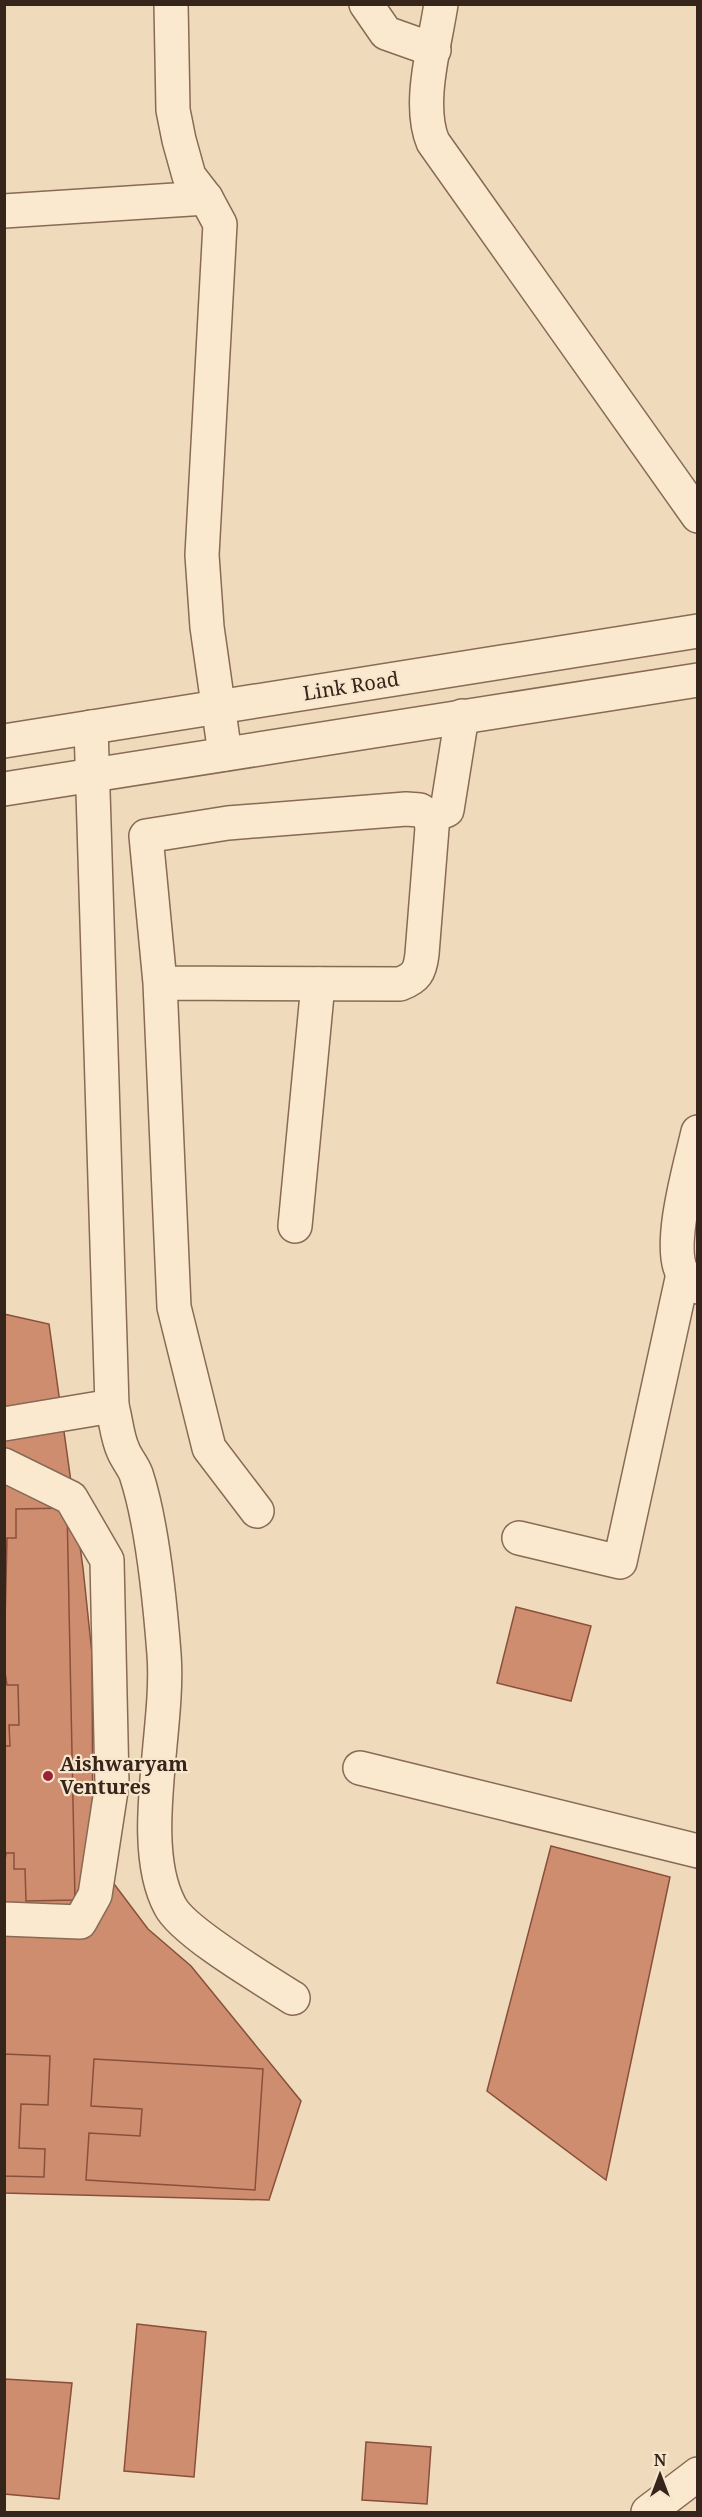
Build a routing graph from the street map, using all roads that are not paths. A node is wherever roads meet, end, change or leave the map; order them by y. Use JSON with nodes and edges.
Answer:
{"nodes":[{"id":1,"x":171,"y":4,"type":"edge"},
{"id":2,"x":366,"y":4,"type":"edge"},
{"id":3,"x":441,"y":4,"type":"edge"},
{"id":4,"x":434,"y":50,"type":"junction"},
{"id":5,"x":206,"y":198,"type":"junction"},
{"id":6,"x":4,"y":211,"type":"edge"},
{"id":7,"x":698,"y":516,"type":"edge"},
{"id":8,"x":698,"y":631,"type":"edge"},
{"id":9,"x":698,"y":680,"type":"edge"},
{"id":10,"x":218,"y":707,"type":"junction"},
{"id":11,"x":462,"y":717,"type":"junction"},
{"id":12,"x":91,"y":727,"type":"junction"},
{"id":13,"x":4,"y":741,"type":"edge"},
{"id":14,"x":225,"y":754,"type":"junction"},
{"id":15,"x":92,"y":775,"type":"junction"},
{"id":16,"x":4,"y":789,"type":"edge"},
{"id":17,"x":430,"y":818,"type":"junction"},
{"id":18,"x":160,"y":983,"type":"junction"},
{"id":19,"x":318,"y":984,"type":"junction"},
{"id":20,"x":698,"y":1132,"type":"edge"},
{"id":21,"x":295,"y":1227,"type":"dead end"},
{"id":22,"x":690,"y":1280,"type":"edge"},
{"id":23,"x":112,"y":1406,"type":"junction"},
{"id":24,"x":4,"y":1424,"type":"edge"},
{"id":25,"x":4,"y":1465,"type":"edge"},
{"id":26,"x":257,"y":1511,"type":"dead end"},
{"id":27,"x":519,"y":1538,"type":"dead end"},
{"id":28,"x":360,"y":1768,"type":"dead end"},
{"id":29,"x":698,"y":1851,"type":"edge"},
{"id":30,"x":4,"y":1919,"type":"edge"},
{"id":31,"x":293,"y":1998,"type":"dead end"},
{"id":32,"x":698,"y":2474,"type":"edge"},
{"id":33,"x":648,"y":2512,"type":"edge"}],
"edges":[{"from":1,"to":5,"type":"street"},
{"from":2,"to":4,"type":"street"},
{"from":3,"to":4,"type":"street"},
{"from":4,"to":7,"type":"street"},
{"from":5,"to":6,"type":"street"},
{"from":5,"to":10,"type":"street"},
{"from":8,"to":10,"type":"street","name":"Link Road"},
{"from":9,"to":11,"type":"street"},
{"from":10,"to":12,"type":"street","name":"Link Road"},
{"from":10,"to":14,"type":"street"},
{"from":11,"to":14,"type":"street"},
{"from":11,"to":17,"type":"street"},
{"from":12,"to":13,"type":"street","name":"Link Road"},
{"from":12,"to":15,"type":"street"},
{"from":14,"to":15,"type":"street"},
{"from":15,"to":16,"type":"street"},
{"from":15,"to":23,"type":"street"},
{"from":17,"to":18,"type":"street"},
{"from":17,"to":19,"type":"street"},
{"from":18,"to":19,"type":"street"},
{"from":18,"to":26,"type":"street"},
{"from":19,"to":21,"type":"street"},
{"from":20,"to":22,"type":"street"},
{"from":22,"to":27,"type":"street"},
{"from":23,"to":24,"type":"street"},
{"from":23,"to":31,"type":"street"},
{"from":25,"to":30,"type":"street"},
{"from":28,"to":29,"type":"street"},
{"from":32,"to":33,"type":"street"}]}
